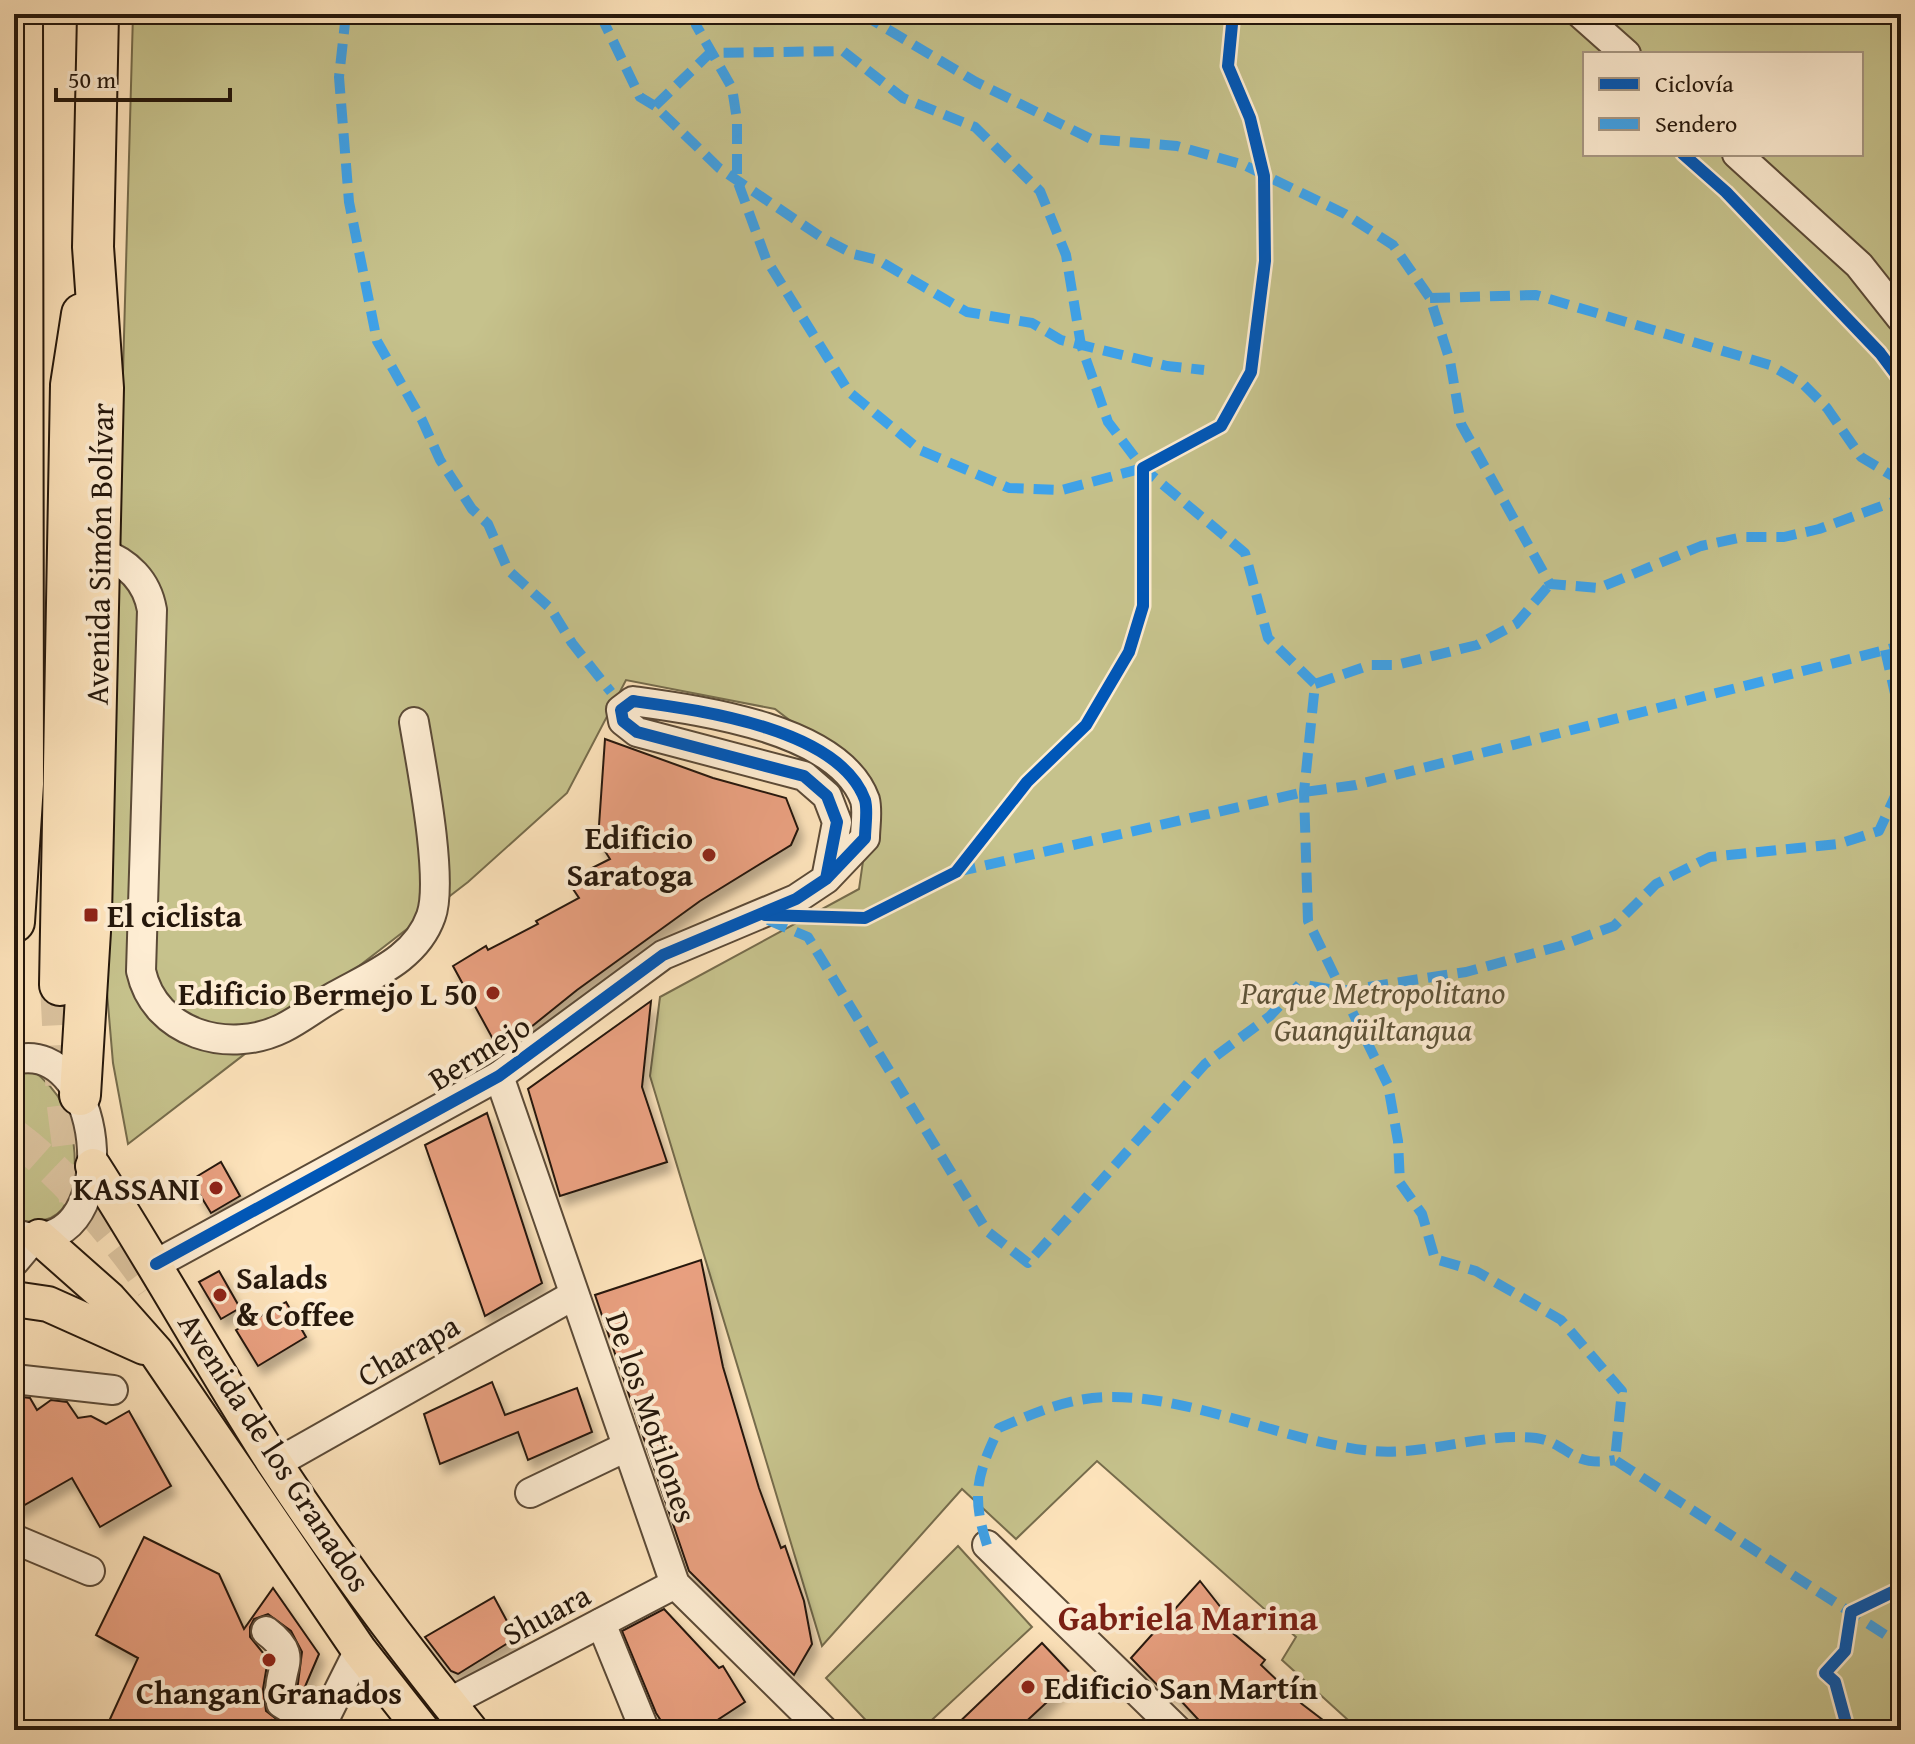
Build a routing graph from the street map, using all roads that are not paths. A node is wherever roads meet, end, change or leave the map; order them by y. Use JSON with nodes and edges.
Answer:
{"nodes":[{"id":1,"x":22,"y":14,"type":"edge"},
{"id":2,"x":98,"y":14,"type":"edge"},
{"id":3,"x":1581,"y":14,"type":"edge"},
{"id":4,"x":1624,"y":52,"type":"edge"},
{"id":5,"x":1739,"y":156,"type":"edge"},
{"id":6,"x":93,"y":247,"type":"junction"},
{"id":7,"x":1901,"y":318,"type":"edge"},
{"id":8,"x":99,"y":552,"type":"junction"},
{"id":9,"x":414,"y":722,"type":"dead end"},
{"id":10,"x":826,"y":879,"type":"junction"},
{"id":11,"x":15,"y":909,"type":"edge"},
{"id":12,"x":60,"y":985,"type":"tunnel mouth"},
{"id":13,"x":14,"y":1060,"type":"edge"},
{"id":14,"x":499,"y":1076,"type":"junction"},
{"id":15,"x":80,"y":1095,"type":"junction"},
{"id":16,"x":93,"y":1166,"type":"junction"},
{"id":17,"x":29,"y":1236,"type":"edge"},
{"id":18,"x":14,"y":1262,"type":"edge"},
{"id":19,"x":156,"y":1264,"type":"junction"},
{"id":20,"x":574,"y":1295,"type":"junction"},
{"id":21,"x":14,"y":1299,"type":"edge"},
{"id":22,"x":175,"y":1319,"type":"dead end"},
{"id":23,"x":156,"y":1352,"type":"junction"},
{"id":24,"x":14,"y":1379,"type":"edge"},
{"id":25,"x":113,"y":1390,"type":"dead end"},
{"id":26,"x":252,"y":1426,"type":"junction"},
{"id":27,"x":626,"y":1447,"type":"junction"},
{"id":28,"x":275,"y":1464,"type":"junction"},
{"id":29,"x":530,"y":1493,"type":"dead end"},
{"id":30,"x":14,"y":1539,"type":"edge"},
{"id":31,"x":987,"y":1545,"type":"dead end"},
{"id":32,"x":90,"y":1571,"type":"dead end"},
{"id":33,"x":675,"y":1584,"type":"junction"},
{"id":34,"x":601,"y":1623,"type":"junction"},
{"id":35,"x":266,"y":1631,"type":"dead end"},
{"id":36,"x":359,"y":1650,"type":"junction"},
{"id":37,"x":1134,"y":1686,"type":"junction"},
{"id":38,"x":448,"y":1703,"type":"junction"},
{"id":39,"x":643,"y":1726,"type":"dead end"},
{"id":40,"x":320,"y":1729,"type":"edge"},
{"id":41,"x":422,"y":1730,"type":"edge"},
{"id":42,"x":470,"y":1730,"type":"edge"},
{"id":43,"x":823,"y":1730,"type":"edge"},
{"id":44,"x":1144,"y":1730,"type":"edge"},
{"id":45,"x":1177,"y":1730,"type":"edge"}],
"edges":[{"from":1,"to":11,"type":"highway"},
{"from":2,"to":6,"type":"highway","name":"Avenida Simón Bolívar"},
{"from":3,"to":4,"type":"street"},
{"from":5,"to":7,"type":"street"},
{"from":6,"to":8,"type":"highway","name":"Avenida Simón Bolívar"},
{"from":6,"to":12,"type":"highway"},
{"from":8,"to":9,"type":"street"},
{"from":8,"to":15,"type":"highway","name":"Avenida Simón Bolívar"},
{"from":10,"to":10,"type":"street","name":"Bermejo"},
{"from":10,"to":14,"type":"street","name":"Bermejo"},
{"from":13,"to":15,"type":"street"},
{"from":14,"to":19,"type":"street","name":"Bermejo"},
{"from":14,"to":20,"type":"street","name":"De los Motilones"},
{"from":15,"to":16,"type":"street"},
{"from":16,"to":17,"type":"street"},
{"from":16,"to":19,"type":"main road","name":"Avenida de los Granados"},
{"from":17,"to":18,"type":"street"},
{"from":17,"to":23,"type":"main road","name":"Avenida de los Granados"},
{"from":19,"to":26,"type":"main road","name":"Avenida de los Granados"},
{"from":20,"to":27,"type":"street","name":"De los Motilones"},
{"from":20,"to":28,"type":"street","name":"Charapa"},
{"from":21,"to":23,"type":"main road"},
{"from":22,"to":26,"type":"main road"},
{"from":23,"to":36,"type":"main road","name":"Avenida de los Granados"},
{"from":24,"to":25,"type":"street"},
{"from":26,"to":28,"type":"main road","name":"Avenida de los Granados"},
{"from":27,"to":29,"type":"street"},
{"from":27,"to":33,"type":"street","name":"De los Motilones"},
{"from":28,"to":38,"type":"main road","name":"Avenida de los Granados"},
{"from":30,"to":32,"type":"street"},
{"from":31,"to":37,"type":"street"},
{"from":33,"to":34,"type":"street","name":"Shuara"},
{"from":33,"to":43,"type":"street","name":"De los Motilones"},
{"from":34,"to":38,"type":"street","name":"Shuara"},
{"from":34,"to":39,"type":"street"},
{"from":35,"to":40,"type":"street"},
{"from":36,"to":40,"type":"street"},
{"from":36,"to":41,"type":"main road","name":"Avenida de los Granados"},
{"from":37,"to":44,"type":"street"},
{"from":37,"to":45,"type":"street"},
{"from":38,"to":42,"type":"main road","name":"Avenida de los Granados"}]}
